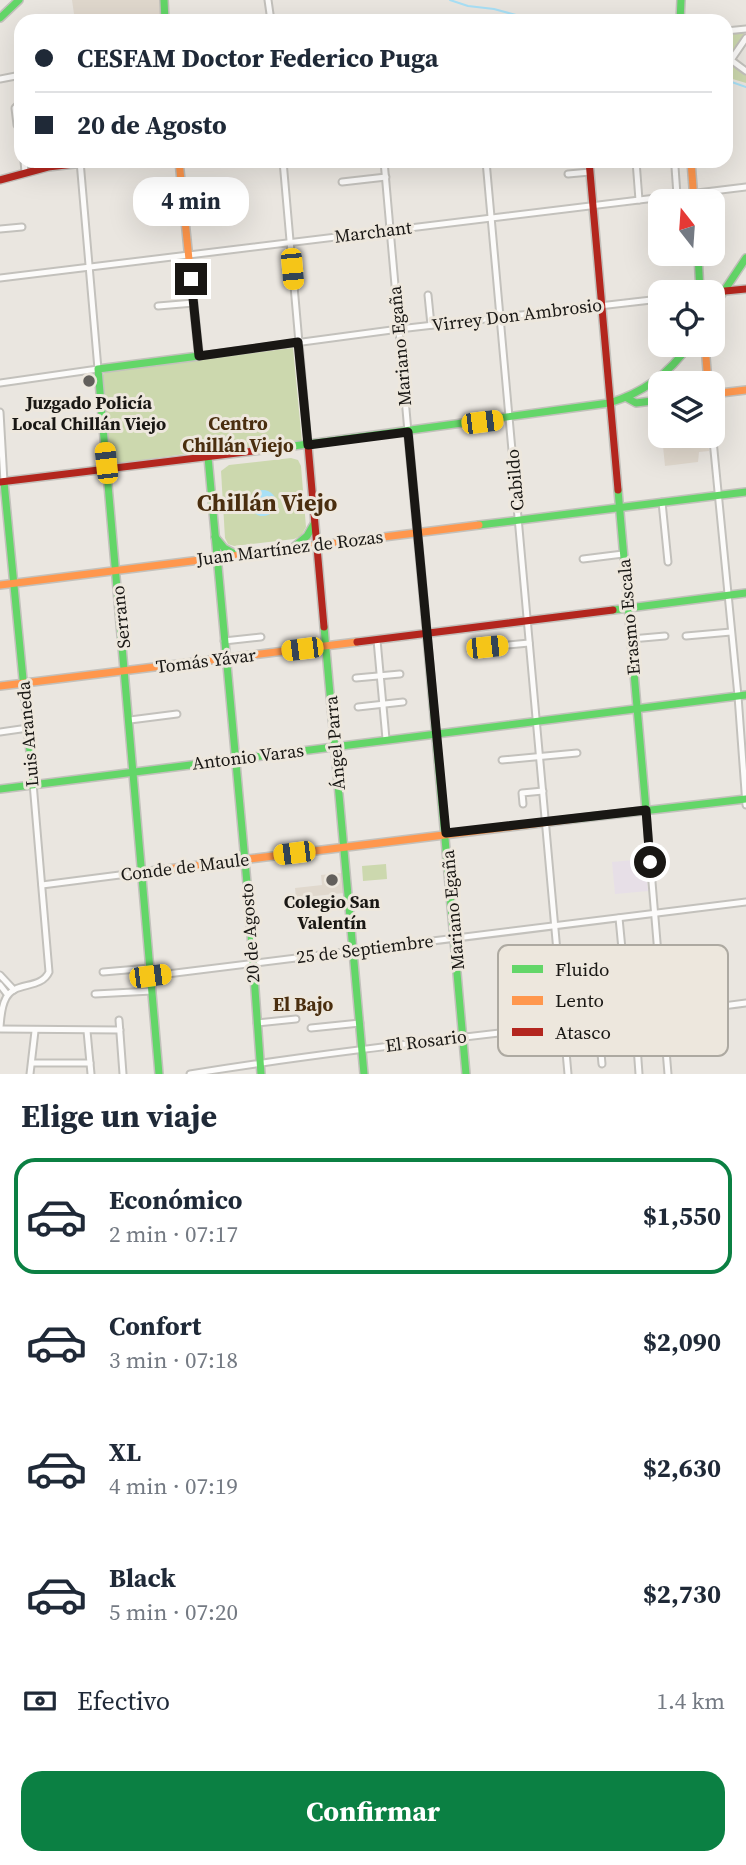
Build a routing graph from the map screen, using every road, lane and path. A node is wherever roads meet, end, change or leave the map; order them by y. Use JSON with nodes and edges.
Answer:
{"nodes":[{"id":1,"x":19,"y":0,"type":"edge"},
{"id":2,"x":0,"y":18,"type":"edge"},
{"id":3,"x":746,"y":37,"type":"edge"},
{"id":4,"x":733,"y":58,"type":"edge"},
{"id":5,"x":24,"y":168,"type":"edge"},
{"id":6,"x":46,"y":168,"type":"edge"},
{"id":7,"x":80,"y":168,"type":"edge"},
{"id":8,"x":180,"y":168,"type":"edge"},
{"id":9,"x":284,"y":168,"type":"edge"},
{"id":10,"x":385,"y":168,"type":"edge"},
{"id":11,"x":487,"y":168,"type":"edge"},
{"id":12,"x":590,"y":168,"type":"edge"},
{"id":13,"x":637,"y":168,"type":"edge"},
{"id":14,"x":675,"y":168,"type":"edge"},
{"id":15,"x":691,"y":168,"type":"edge"},
{"id":16,"x":24,"y":172,"type":"junction"},
{"id":17,"x":590,"y":172,"type":"junction"},
{"id":18,"x":568,"y":174,"type":"dead end"},
{"id":19,"x":386,"y":177,"type":"junction"},
{"id":20,"x":0,"y":180,"type":"edge"},
{"id":21,"x":219,"y":182,"type":"dead end"},
{"id":22,"x":342,"y":182,"type":"dead end"},
{"id":23,"x":182,"y":186,"type":"junction"},
{"id":24,"x":746,"y":187,"type":"edge"},
{"id":25,"x":677,"y":189,"type":"edge"},
{"id":26,"x":693,"y":189,"type":"edge"},
{"id":27,"x":725,"y":191,"type":"edge"},
{"id":28,"x":648,"y":199,"type":"edge"},
{"id":29,"x":639,"y":200,"type":"junction"},
{"id":30,"x":592,"y":205,"type":"junction"},
{"id":31,"x":491,"y":217,"type":"junction"},
{"id":32,"x":22,"y":227,"type":"dead end"},
{"id":33,"x":0,"y":229,"type":"edge"},
{"id":34,"x":390,"y":230,"type":"junction"},
{"id":35,"x":289,"y":242,"type":"junction"},
{"id":36,"x":189,"y":254,"type":"junction"},
{"id":37,"x":746,"y":258,"type":"edge"},
{"id":38,"x":88,"y":267,"type":"junction"},
{"id":39,"x":0,"y":278,"type":"edge"},
{"id":40,"x":746,"y":289,"type":"edge"},
{"id":41,"x":725,"y":290,"type":"edge"},
{"id":42,"x":725,"y":291,"type":"edge"},
{"id":43,"x":428,"y":295,"type":"dead end"},
{"id":44,"x":648,"y":300,"type":"edge"},
{"id":45,"x":194,"y":303,"type":"junction"},
{"id":46,"x":602,"y":305,"type":"junction"},
{"id":47,"x":158,"y":306,"type":"dead end"},
{"id":48,"x":500,"y":317,"type":"junction"},
{"id":49,"x":431,"y":325,"type":"junction"},
{"id":50,"x":399,"y":329,"type":"junction"},
{"id":51,"x":298,"y":342,"type":"junction"},
{"id":52,"x":199,"y":356,"type":"junction"},
{"id":53,"x":678,"y":357,"type":"edge"},
{"id":54,"x":98,"y":369,"type":"junction"},
{"id":55,"x":0,"y":383,"type":"edge"},
{"id":56,"x":746,"y":390,"type":"edge"},
{"id":57,"x":725,"y":392,"type":"edge"},
{"id":58,"x":627,"y":398,"type":"junction"},
{"id":59,"x":648,"y":402,"type":"edge"},
{"id":60,"x":609,"y":403,"type":"junction"},
{"id":61,"x":0,"y":412,"type":"edge"},
{"id":62,"x":510,"y":418,"type":"junction"},
{"id":63,"x":408,"y":432,"type":"junction"},
{"id":64,"x":308,"y":445,"type":"junction"},
{"id":65,"x":714,"y":448,"type":"edge"},
{"id":66,"x":208,"y":457,"type":"junction"},
{"id":67,"x":107,"y":469,"type":"junction"},
{"id":68,"x":2,"y":482,"type":"edge"},
{"id":69,"x":746,"y":492,"type":"edge"},
{"id":70,"x":719,"y":495,"type":"junction"},
{"id":71,"x":662,"y":502,"type":"junction"},
{"id":72,"x":619,"y":507,"type":"junction"},
{"id":73,"x":518,"y":519,"type":"junction"},
{"id":74,"x":315,"y":521,"type":"junction"},
{"id":75,"x":418,"y":531,"type":"junction"},
{"id":76,"x":215,"y":536,"type":"junction"},
{"id":77,"x":317,"y":544,"type":"junction"},
{"id":78,"x":294,"y":547,"type":"junction"},
{"id":79,"x":623,"y":554,"type":"junction"},
{"id":80,"x":237,"y":555,"type":"junction"},
{"id":81,"x":216,"y":558,"type":"junction"},
{"id":82,"x":583,"y":559,"type":"dead end"},
{"id":83,"x":668,"y":562,"type":"dead end"},
{"id":84,"x":116,"y":570,"type":"junction"},
{"id":85,"x":14,"y":583,"type":"junction"},
{"id":86,"x":0,"y":585,"type":"edge"},
{"id":87,"x":746,"y":593,"type":"edge"},
{"id":88,"x":728,"y":595,"type":"junction"},
{"id":89,"x":628,"y":607,"type":"junction"},
{"id":90,"x":527,"y":621,"type":"junction"},
{"id":91,"x":732,"y":632,"type":"junction"},
{"id":92,"x":427,"y":633,"type":"junction"},
{"id":93,"x":261,"y":636,"type":"dead end"},
{"id":94,"x":665,"y":636,"type":"dead end"},
{"id":95,"x":686,"y":636,"type":"dead end"},
{"id":96,"x":631,"y":639,"type":"junction"},
{"id":97,"x":377,"y":640,"type":"junction"},
{"id":98,"x":224,"y":641,"type":"junction"},
{"id":99,"x":529,"y":643,"type":"junction"},
{"id":100,"x":326,"y":646,"type":"junction"},
{"id":101,"x":487,"y":647,"type":"dead end"},
{"id":102,"x":226,"y":659,"type":"junction"},
{"id":103,"x":126,"y":670,"type":"junction"},
{"id":104,"x":400,"y":674,"type":"dead end"},
{"id":105,"x":380,"y":676,"type":"junction"},
{"id":106,"x":356,"y":678,"type":"dead end"},
{"id":107,"x":24,"y":683,"type":"junction"},
{"id":108,"x":0,"y":686,"type":"edge"},
{"id":109,"x":742,"y":696,"type":"edge"},
{"id":110,"x":402,"y":702,"type":"dead end"},
{"id":111,"x":383,"y":704,"type":"junction"},
{"id":112,"x":358,"y":707,"type":"dead end"},
{"id":113,"x":637,"y":709,"type":"junction"},
{"id":114,"x":177,"y":714,"type":"dead end"},
{"id":115,"x":130,"y":720,"type":"junction"},
{"id":116,"x":536,"y":721,"type":"junction"},
{"id":117,"x":28,"y":728,"type":"junction"},
{"id":118,"x":0,"y":732,"type":"edge"},
{"id":119,"x":437,"y":733,"type":"junction"},
{"id":120,"x":386,"y":739,"type":"junction"},
{"id":121,"x":335,"y":745,"type":"junction"},
{"id":122,"x":577,"y":753,"type":"dead end"},
{"id":123,"x":540,"y":756,"type":"junction"},
{"id":124,"x":235,"y":759,"type":"junction"},
{"id":125,"x":502,"y":760,"type":"dead end"},
{"id":126,"x":135,"y":771,"type":"junction"},
{"id":127,"x":33,"y":783,"type":"junction"},
{"id":128,"x":0,"y":789,"type":"edge"},
{"id":129,"x":543,"y":791,"type":"junction"},
{"id":130,"x":746,"y":799,"type":"edge"},
{"id":131,"x":523,"y":804,"type":"dead end"},
{"id":132,"x":746,"y":805,"type":"edge"},
{"id":133,"x":646,"y":810,"type":"junction"},
{"id":134,"x":546,"y":821,"type":"junction"},
{"id":135,"x":446,"y":833,"type":"junction"},
{"id":136,"x":344,"y":847,"type":"junction"},
{"id":137,"x":244,"y":859,"type":"junction"},
{"id":138,"x":143,"y":872,"type":"junction"},
{"id":139,"x":42,"y":885,"type":"junction"},
{"id":140,"x":746,"y":902,"type":"edge"},
{"id":141,"x":654,"y":913,"type":"junction"},
{"id":142,"x":619,"y":918,"type":"junction"},
{"id":143,"x":556,"y":926,"type":"junction"},
{"id":144,"x":455,"y":938,"type":"junction"},
{"id":145,"x":558,"y":945,"type":"edge"},
{"id":146,"x":622,"y":945,"type":"edge"},
{"id":147,"x":657,"y":945,"type":"edge"},
{"id":148,"x":353,"y":951,"type":"junction"},
{"id":149,"x":252,"y":963,"type":"junction"},
{"id":150,"x":103,"y":972,"type":"dead end"},
{"id":151,"x":150,"y":972,"type":"junction"},
{"id":152,"x":0,"y":975,"type":"edge"},
{"id":153,"x":0,"y":985,"type":"edge"},
{"id":154,"x":14,"y":990,"type":"junction"},
{"id":155,"x":152,"y":991,"type":"junction"},
{"id":156,"x":7,"y":994,"type":"junction"},
{"id":157,"x":95,"y":995,"type":"dead end"},
{"id":158,"x":746,"y":1003,"type":"edge"},
{"id":159,"x":728,"y":1005,"type":"edge"},
{"id":160,"x":296,"y":1019,"type":"dead end"},
{"id":161,"x":119,"y":1020,"type":"dead end"},
{"id":162,"x":257,"y":1023,"type":"junction"},
{"id":163,"x":360,"y":1023,"type":"junction"},
{"id":164,"x":0,"y":1028,"type":"edge"},
{"id":165,"x":311,"y":1028,"type":"dead end"},
{"id":166,"x":120,"y":1030,"type":"junction"},
{"id":167,"x":35,"y":1031,"type":"junction"},
{"id":168,"x":87,"y":1031,"type":"junction"},
{"id":169,"x":498,"y":1032,"type":"edge"},
{"id":170,"x":463,"y":1036,"type":"junction"},
{"id":171,"x":362,"y":1048,"type":"junction"},
{"id":172,"x":567,"y":1056,"type":"edge"},
{"id":173,"x":601,"y":1056,"type":"edge"},
{"id":174,"x":638,"y":1056,"type":"edge"},
{"id":175,"x":666,"y":1056,"type":"edge"},
{"id":176,"x":260,"y":1062,"type":"junction"},
{"id":177,"x":32,"y":1063,"type":"junction"},
{"id":178,"x":90,"y":1063,"type":"junction"},
{"id":179,"x":602,"y":1063,"type":"dead end"},
{"id":180,"x":204,"y":1073,"type":"edge"},
{"id":181,"x":30,"y":1074,"type":"edge"},
{"id":182,"x":91,"y":1074,"type":"edge"},
{"id":183,"x":123,"y":1074,"type":"edge"},
{"id":184,"x":159,"y":1074,"type":"edge"},
{"id":185,"x":190,"y":1074,"type":"edge"},
{"id":186,"x":261,"y":1074,"type":"edge"},
{"id":187,"x":364,"y":1074,"type":"edge"},
{"id":188,"x":466,"y":1074,"type":"edge"},
{"id":189,"x":568,"y":1074,"type":"edge"},
{"id":190,"x":639,"y":1074,"type":"edge"},
{"id":191,"x":668,"y":1074,"type":"edge"}],
"edges":[{"from":1,"to":2,"type":"street"},
{"from":3,"to":4,"type":"street"},
{"from":5,"to":16,"type":"street"},
{"from":6,"to":16,"type":"street"},
{"from":7,"to":38,"type":"street","name":"Serrano"},
{"from":8,"to":23,"type":"street"},
{"from":9,"to":35,"type":"street","name":"Ángel Parra"},
{"from":10,"to":19,"type":"street","name":"Mariano Egaña"},
{"from":11,"to":31,"type":"street","name":"Cabildo"},
{"from":12,"to":17,"type":"street","name":"Erasmo Escala"},
{"from":13,"to":29,"type":"street"},
{"from":14,"to":25,"type":"street"},
{"from":15,"to":26,"type":"street"},
{"from":16,"to":20,"type":"street"},
{"from":17,"to":18,"type":"street"},
{"from":17,"to":30,"type":"street","name":"Erasmo Escala"},
{"from":19,"to":22,"type":"street"},
{"from":19,"to":34,"type":"street","name":"Mariano Egaña"},
{"from":21,"to":23,"type":"street"},
{"from":23,"to":36,"type":"street"},
{"from":24,"to":27,"type":"street","name":"Marchant"},
{"from":28,"to":29,"type":"street","name":"Marchant"},
{"from":29,"to":30,"type":"street","name":"Marchant"},
{"from":30,"to":31,"type":"street","name":"Marchant"},
{"from":30,"to":46,"type":"street","name":"Erasmo Escala"},
{"from":31,"to":34,"type":"street","name":"Marchant"},
{"from":31,"to":48,"type":"street","name":"Cabildo"},
{"from":32,"to":33,"type":"street"},
{"from":34,"to":35,"type":"street","name":"Marchant"},
{"from":34,"to":50,"type":"street","name":"Mariano Egaña"},
{"from":35,"to":36,"type":"street","name":"Marchant"},
{"from":35,"to":51,"type":"street","name":"Ángel Parra"},
{"from":36,"to":38,"type":"street","name":"Marchant"},
{"from":36,"to":45,"type":"street"},
{"from":37,"to":41,"type":"street"},
{"from":38,"to":39,"type":"street","name":"Marchant"},
{"from":38,"to":54,"type":"street","name":"Serrano"},
{"from":40,"to":42,"type":"street"},
{"from":43,"to":49,"type":"street"},
{"from":44,"to":46,"type":"street","name":"Virrey Don Ambrosio"},
{"from":45,"to":47,"type":"street"},
{"from":45,"to":52,"type":"street"},
{"from":46,"to":48,"type":"street","name":"Virrey Don Ambrosio"},
{"from":46,"to":60,"type":"street","name":"Erasmo Escala"},
{"from":48,"to":49,"type":"street","name":"Virrey Don Ambrosio"},
{"from":48,"to":62,"type":"street","name":"Cabildo"},
{"from":49,"to":50,"type":"street","name":"Virrey Don Ambrosio"},
{"from":50,"to":51,"type":"street","name":"Virrey Don Ambrosio"},
{"from":50,"to":63,"type":"street","name":"Mariano Egaña"},
{"from":51,"to":52,"type":"street","name":"Virrey Don Ambrosio"},
{"from":51,"to":64,"type":"street","name":"Ángel Parra"},
{"from":52,"to":54,"type":"street","name":"Virrey Don Ambrosio"},
{"from":53,"to":58,"type":"street"},
{"from":54,"to":55,"type":"street","name":"Virrey Don Ambrosio"},
{"from":54,"to":67,"type":"street","name":"Serrano"},
{"from":56,"to":57,"type":"street"},
{"from":58,"to":59,"type":"street"},
{"from":58,"to":60,"type":"street"},
{"from":60,"to":62,"type":"street"},
{"from":60,"to":72,"type":"street","name":"Erasmo Escala"},
{"from":61,"to":68,"type":"street","name":"Luis Araneda"},
{"from":62,"to":63,"type":"street"},
{"from":62,"to":73,"type":"street","name":"Cabildo"},
{"from":63,"to":64,"type":"street"},
{"from":63,"to":75,"type":"street","name":"Mariano Egaña"},
{"from":64,"to":66,"type":"street"},
{"from":64,"to":74,"type":"street","name":"Ángel Parra"},
{"from":65,"to":70,"type":"street"},
{"from":66,"to":67,"type":"street"},
{"from":66,"to":76,"type":"street","name":"20 de Agosto"},
{"from":67,"to":68,"type":"street"},
{"from":67,"to":84,"type":"street","name":"Serrano"},
{"from":68,"to":85,"type":"street","name":"Luis Araneda"},
{"from":69,"to":70,"type":"street","name":"Juan Martínez de Rozas"},
{"from":70,"to":71,"type":"street","name":"Juan Martínez de Rozas"},
{"from":70,"to":88,"type":"street"},
{"from":71,"to":72,"type":"street","name":"Juan Martínez de Rozas"},
{"from":71,"to":83,"type":"street"},
{"from":72,"to":73,"type":"street","name":"Juan Martínez de Rozas"},
{"from":72,"to":79,"type":"street","name":"Erasmo Escala"},
{"from":73,"to":75,"type":"street","name":"Juan Martínez de Rozas"},
{"from":73,"to":90,"type":"street","name":"Cabildo"},
{"from":74,"to":77,"type":"street","name":"Ángel Parra"},
{"from":74,"to":78,"type":"street"},
{"from":75,"to":77,"type":"street","name":"Juan Martínez de Rozas"},
{"from":75,"to":92,"type":"street","name":"Mariano Egaña"},
{"from":76,"to":80,"type":"street"},
{"from":76,"to":81,"type":"street","name":"20 de Agosto"},
{"from":77,"to":78,"type":"street","name":"Juan Martínez de Rozas"},
{"from":77,"to":100,"type":"street","name":"Ángel Parra"},
{"from":78,"to":80,"type":"street","name":"Juan Martínez de Rozas"},
{"from":79,"to":82,"type":"street"},
{"from":79,"to":89,"type":"street","name":"Erasmo Escala"},
{"from":80,"to":81,"type":"street","name":"Juan Martínez de Rozas"},
{"from":81,"to":84,"type":"street","name":"Juan Martínez de Rozas"},
{"from":81,"to":98,"type":"street","name":"20 de Agosto"},
{"from":84,"to":85,"type":"street","name":"Juan Martínez de Rozas"},
{"from":84,"to":103,"type":"street","name":"Serrano"},
{"from":85,"to":86,"type":"street","name":"Juan Martínez de Rozas"},
{"from":85,"to":107,"type":"street","name":"Luis Araneda"},
{"from":87,"to":88,"type":"street","name":"Tomás Yávar"},
{"from":88,"to":89,"type":"street","name":"Tomás Yávar"},
{"from":88,"to":91,"type":"street"},
{"from":89,"to":90,"type":"street","name":"Tomás Yávar"},
{"from":89,"to":96,"type":"street","name":"Erasmo Escala"},
{"from":90,"to":92,"type":"street","name":"Tomás Yávar"},
{"from":90,"to":99,"type":"street","name":"Cabildo"},
{"from":91,"to":95,"type":"street"},
{"from":91,"to":109,"type":"street"},
{"from":92,"to":97,"type":"street","name":"Tomás Yávar"},
{"from":92,"to":119,"type":"street","name":"Mariano Egaña"},
{"from":93,"to":98,"type":"street"},
{"from":94,"to":96,"type":"street"},
{"from":96,"to":113,"type":"street","name":"Erasmo Escala"},
{"from":97,"to":100,"type":"street","name":"Tomás Yávar"},
{"from":97,"to":105,"type":"street"},
{"from":98,"to":102,"type":"street","name":"20 de Agosto"},
{"from":99,"to":101,"type":"street"},
{"from":99,"to":116,"type":"street","name":"Cabildo"},
{"from":100,"to":102,"type":"street","name":"Tomás Yávar"},
{"from":100,"to":121,"type":"street","name":"Ángel Parra"},
{"from":102,"to":103,"type":"street","name":"Tomás Yávar"},
{"from":102,"to":124,"type":"street","name":"20 de Agosto"},
{"from":103,"to":107,"type":"street","name":"Tomás Yávar"},
{"from":103,"to":115,"type":"street","name":"Serrano"},
{"from":104,"to":105,"type":"street"},
{"from":105,"to":106,"type":"street"},
{"from":105,"to":111,"type":"street"},
{"from":107,"to":108,"type":"street","name":"Tomás Yávar"},
{"from":107,"to":117,"type":"street","name":"Luis Araneda"},
{"from":109,"to":113,"type":"street","name":"Antonio Varas"},
{"from":109,"to":130,"type":"street"},
{"from":110,"to":111,"type":"street"},
{"from":111,"to":112,"type":"street"},
{"from":111,"to":120,"type":"street"},
{"from":113,"to":116,"type":"street","name":"Antonio Varas"},
{"from":113,"to":133,"type":"street","name":"Erasmo Escala"},
{"from":114,"to":115,"type":"street"},
{"from":115,"to":126,"type":"street","name":"Serrano"},
{"from":116,"to":119,"type":"street","name":"Antonio Varas"},
{"from":116,"to":123,"type":"street","name":"Cabildo"},
{"from":117,"to":118,"type":"street"},
{"from":117,"to":127,"type":"street","name":"Luis Araneda"},
{"from":119,"to":120,"type":"street","name":"Antonio Varas"},
{"from":119,"to":135,"type":"street","name":"Mariano Egaña"},
{"from":120,"to":121,"type":"street","name":"Antonio Varas"},
{"from":121,"to":124,"type":"street","name":"Antonio Varas"},
{"from":121,"to":136,"type":"street","name":"Ángel Parra"},
{"from":122,"to":123,"type":"street"},
{"from":123,"to":125,"type":"street"},
{"from":123,"to":129,"type":"street","name":"Cabildo"},
{"from":124,"to":126,"type":"street","name":"Antonio Varas"},
{"from":124,"to":137,"type":"street","name":"20 de Agosto"},
{"from":126,"to":127,"type":"street","name":"Antonio Varas"},
{"from":126,"to":138,"type":"street","name":"Serrano"},
{"from":127,"to":128,"type":"street","name":"Antonio Varas"},
{"from":127,"to":139,"type":"street","name":"Luis Araneda"},
{"from":129,"to":131,"type":"street"},
{"from":129,"to":134,"type":"street","name":"Cabildo"},
{"from":130,"to":132,"type":"street"},
{"from":130,"to":133,"type":"street","name":"Conde de Maule"},
{"from":133,"to":134,"type":"street","name":"Conde de Maule"},
{"from":133,"to":141,"type":"street","name":"Erasmo Escala"},
{"from":134,"to":135,"type":"street","name":"Conde de Maule"},
{"from":134,"to":143,"type":"street","name":"Cabildo"},
{"from":135,"to":136,"type":"street","name":"Conde de Maule"},
{"from":135,"to":144,"type":"street","name":"Mariano Egaña"},
{"from":136,"to":137,"type":"street","name":"Conde de Maule"},
{"from":136,"to":148,"type":"street","name":"Ángel Parra"},
{"from":137,"to":138,"type":"street","name":"Conde de Maule"},
{"from":137,"to":149,"type":"street","name":"20 de Agosto"},
{"from":138,"to":139,"type":"street","name":"Conde de Maule"},
{"from":138,"to":151,"type":"street","name":"Serrano"},
{"from":139,"to":154,"type":"street","name":"Luis Araneda"},
{"from":140,"to":141,"type":"street","name":"25 de Septiembre"},
{"from":141,"to":142,"type":"street","name":"25 de Septiembre"},
{"from":141,"to":147,"type":"street","name":"Erasmo Escala"},
{"from":142,"to":143,"type":"street","name":"25 de Septiembre"},
{"from":142,"to":146,"type":"street"},
{"from":143,"to":144,"type":"street","name":"25 de Septiembre"},
{"from":143,"to":145,"type":"street","name":"Cabildo"},
{"from":144,"to":148,"type":"street","name":"25 de Septiembre"},
{"from":144,"to":170,"type":"street","name":"Mariano Egaña"},
{"from":148,"to":149,"type":"street","name":"25 de Septiembre"},
{"from":148,"to":163,"type":"street","name":"Ángel Parra"},
{"from":149,"to":151,"type":"street","name":"25 de Septiembre"},
{"from":149,"to":162,"type":"street","name":"20 de Agosto"},
{"from":150,"to":151,"type":"street","name":"25 de Septiembre"},
{"from":151,"to":155,"type":"street","name":"Serrano"},
{"from":152,"to":154,"type":"street"},
{"from":153,"to":156,"type":"street"},
{"from":154,"to":156,"type":"street","name":"Luis Araneda"},
{"from":155,"to":157,"type":"street"},
{"from":155,"to":184,"type":"street","name":"Serrano"},
{"from":156,"to":164,"type":"street"},
{"from":158,"to":159,"type":"street","name":"El Rosario"},
{"from":160,"to":162,"type":"street"},
{"from":161,"to":166,"type":"street"},
{"from":162,"to":176,"type":"street","name":"20 de Agosto"},
{"from":163,"to":165,"type":"street"},
{"from":163,"to":171,"type":"street","name":"Ángel Parra"},
{"from":164,"to":167,"type":"street"},
{"from":166,"to":168,"type":"street"},
{"from":166,"to":183,"type":"street"},
{"from":167,"to":168,"type":"street"},
{"from":167,"to":177,"type":"street"},
{"from":168,"to":178,"type":"street"},
{"from":169,"to":170,"type":"street","name":"El Rosario"},
{"from":170,"to":171,"type":"street","name":"El Rosario"},
{"from":170,"to":188,"type":"street","name":"Mariano Egaña"},
{"from":171,"to":176,"type":"street","name":"El Rosario"},
{"from":171,"to":187,"type":"street","name":"Ángel Parra"},
{"from":172,"to":189,"type":"street","name":"Cabildo"},
{"from":173,"to":179,"type":"street"},
{"from":174,"to":190,"type":"street"},
{"from":175,"to":191,"type":"street","name":"Erasmo Escala"},
{"from":176,"to":180,"type":"street","name":"El Rosario"},
{"from":176,"to":186,"type":"street","name":"20 de Agosto"},
{"from":177,"to":178,"type":"street"},
{"from":177,"to":181,"type":"street"},
{"from":178,"to":182,"type":"street"},
{"from":180,"to":185,"type":"street","name":"El Rosario"}]}
